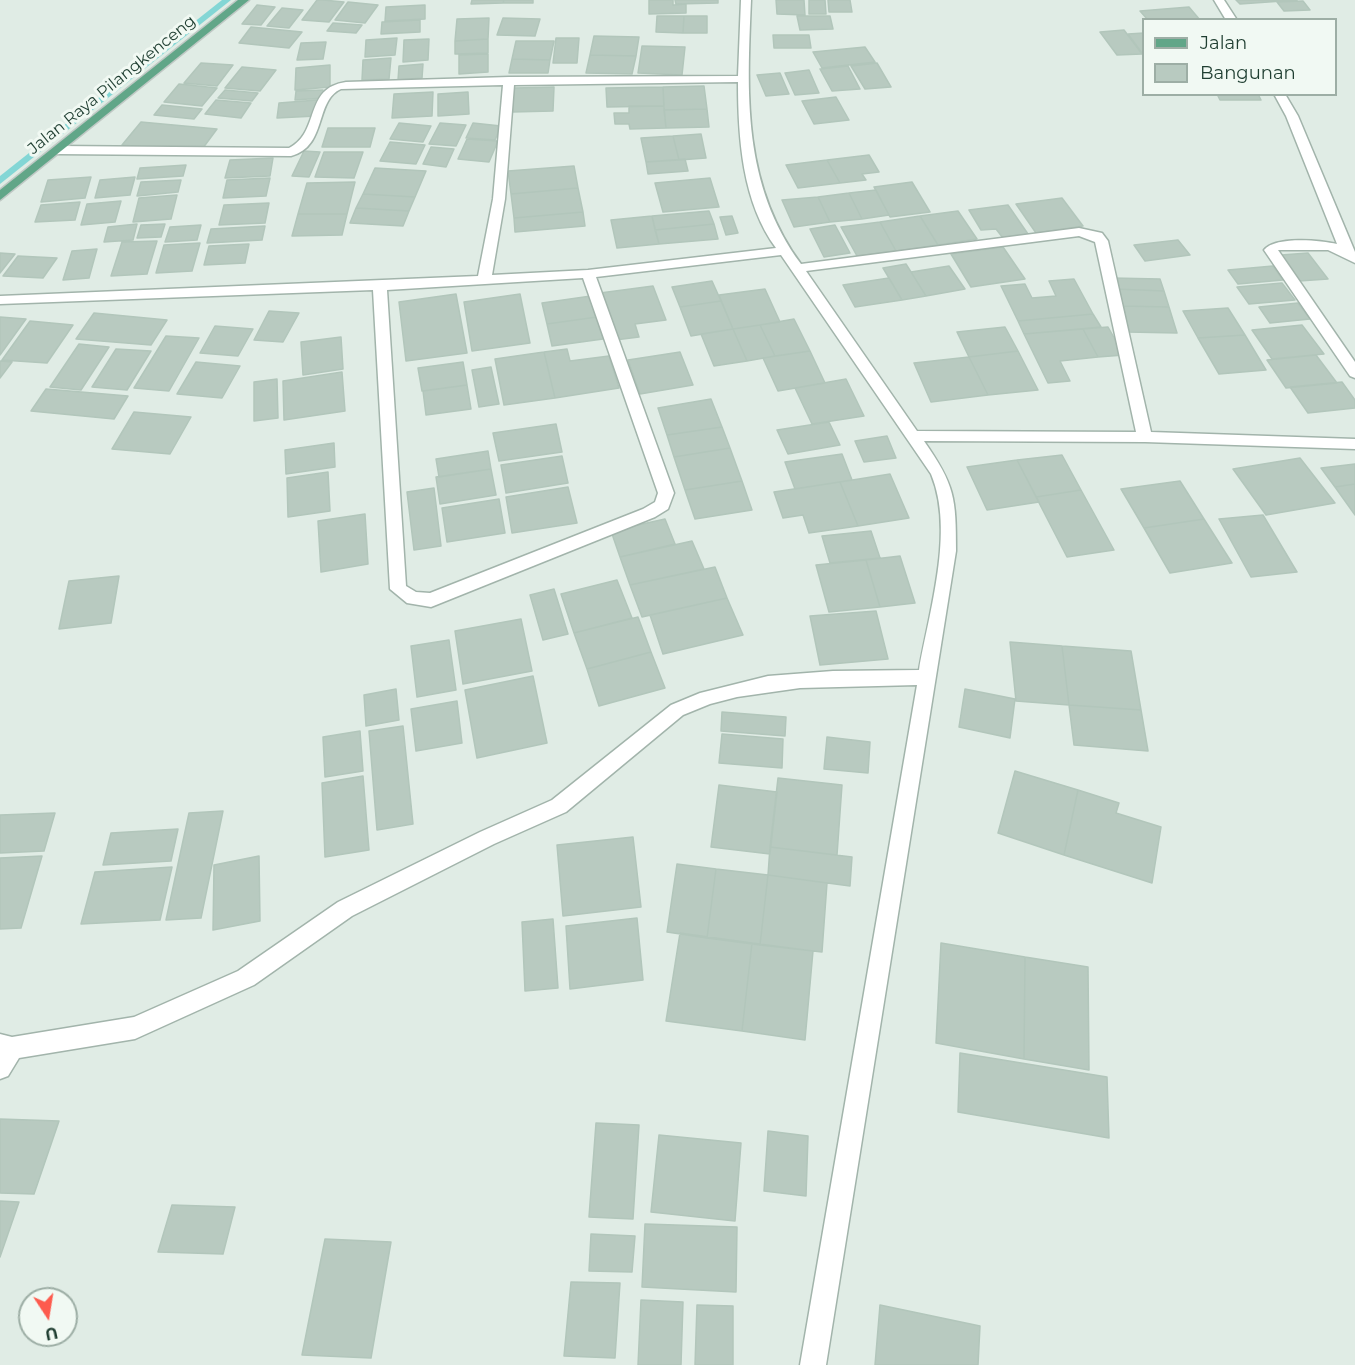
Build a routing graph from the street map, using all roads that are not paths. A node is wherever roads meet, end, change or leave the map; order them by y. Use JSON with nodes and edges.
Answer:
{"nodes":[{"id":1,"x":244,"y":0,"type":"edge"},
{"id":2,"x":746,"y":0,"type":"edge"},
{"id":3,"x":1219,"y":0,"type":"edge"},
{"id":4,"x":1231,"y":18,"type":"edge"},
{"id":5,"x":742,"y":79,"type":"junction"},
{"id":6,"x":509,"y":80,"type":"junction"},
{"id":7,"x":1280,"y":96,"type":"edge"},
{"id":8,"x":57,"y":150,"type":"junction"},
{"id":9,"x":0,"y":196,"type":"edge"},
{"id":10,"x":781,"y":251,"type":"junction"},
{"id":11,"x":1350,"y":254,"type":"edge"},
{"id":12,"x":796,"y":268,"type":"junction"},
{"id":13,"x":588,"y":274,"type":"junction"},
{"id":14,"x":484,"y":280,"type":"junction"},
{"id":15,"x":380,"y":286,"type":"junction"},
{"id":16,"x":0,"y":300,"type":"edge"},
{"id":17,"x":1355,"y":373,"type":"edge"},
{"id":18,"x":913,"y":436,"type":"junction"},
{"id":19,"x":1145,"y":437,"type":"junction"},
{"id":20,"x":1355,"y":444,"type":"edge"},
{"id":21,"x":929,"y":677,"type":"junction"},
{"id":22,"x":6,"y":1046,"type":"edge"},
{"id":23,"x":0,"y":1068,"type":"edge"},
{"id":24,"x":813,"y":1365,"type":"edge"}],
"edges":[{"from":1,"to":8,"type":"main road","name":"Jalan Raya Pilangkenceng"},
{"from":2,"to":5,"type":"street"},
{"from":3,"to":4,"type":"street"},
{"from":5,"to":6,"type":"street"},
{"from":5,"to":10,"type":"street"},
{"from":6,"to":8,"type":"street"},
{"from":6,"to":14,"type":"street"},
{"from":7,"to":11,"type":"street"},
{"from":8,"to":9,"type":"main road","name":"Jalan Raya Pilangkenceng"},
{"from":10,"to":12,"type":"street"},
{"from":10,"to":13,"type":"street"},
{"from":11,"to":17,"type":"street"},
{"from":12,"to":18,"type":"street"},
{"from":12,"to":19,"type":"street"},
{"from":13,"to":14,"type":"street"},
{"from":13,"to":15,"type":"street"},
{"from":14,"to":15,"type":"street"},
{"from":15,"to":16,"type":"street"},
{"from":18,"to":19,"type":"street"},
{"from":18,"to":21,"type":"street"},
{"from":19,"to":20,"type":"street"},
{"from":21,"to":22,"type":"street"},
{"from":21,"to":24,"type":"street"},
{"from":22,"to":23,"type":"street"}]}
